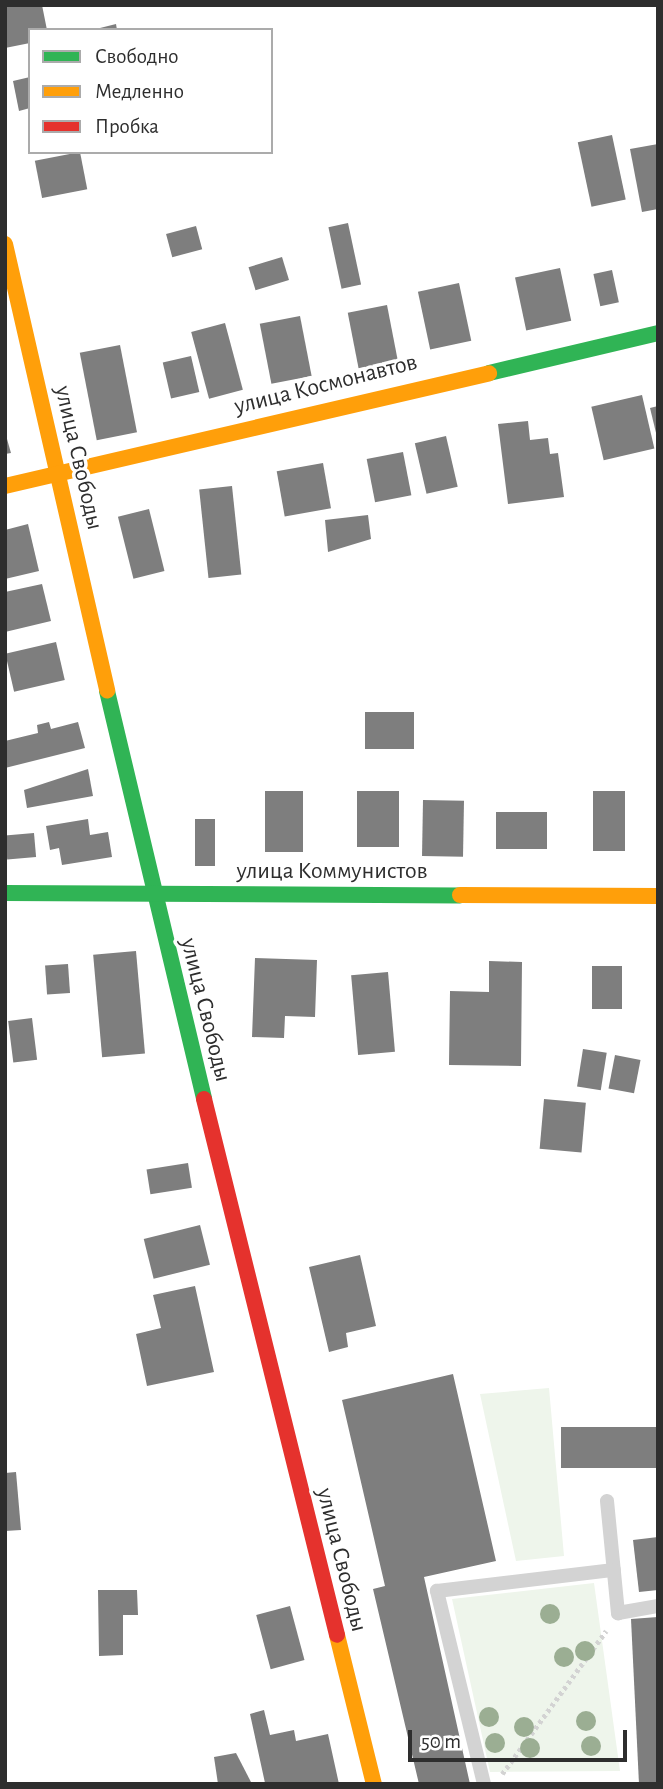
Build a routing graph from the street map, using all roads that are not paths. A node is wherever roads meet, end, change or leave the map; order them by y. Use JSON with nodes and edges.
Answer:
{"nodes":[{"id":1,"x":5,"y":244,"type":"edge"},
{"id":2,"x":658,"y":333,"type":"edge"},
{"id":3,"x":59,"y":473,"type":"junction"},
{"id":4,"x":5,"y":486,"type":"edge"},
{"id":5,"x":5,"y":893,"type":"edge"},
{"id":6,"x":153,"y":895,"type":"junction"},
{"id":7,"x":658,"y":896,"type":"edge"},
{"id":8,"x":607,"y":1501,"type":"dead end"},
{"id":9,"x":614,"y":1570,"type":"junction"},
{"id":10,"x":658,"y":1606,"type":"edge"},
{"id":11,"x":374,"y":1784,"type":"edge"},
{"id":12,"x":484,"y":1784,"type":"edge"}],
"edges":[{"from":1,"to":3,"type":"street","name":"улица Свободы"},
{"from":2,"to":3,"type":"street","name":"улица Космонавтов"},
{"from":3,"to":4,"type":"street","name":"улица Космонавтов"},
{"from":3,"to":6,"type":"street","name":"улица Свободы"},
{"from":5,"to":6,"type":"street","name":"улица Коммунистов"},
{"from":6,"to":7,"type":"street","name":"улица Коммунистов"},
{"from":6,"to":11,"type":"street","name":"улица Свободы"},
{"from":8,"to":9,"type":"lane"},
{"from":9,"to":10,"type":"lane"},
{"from":9,"to":12,"type":"lane"}]}
